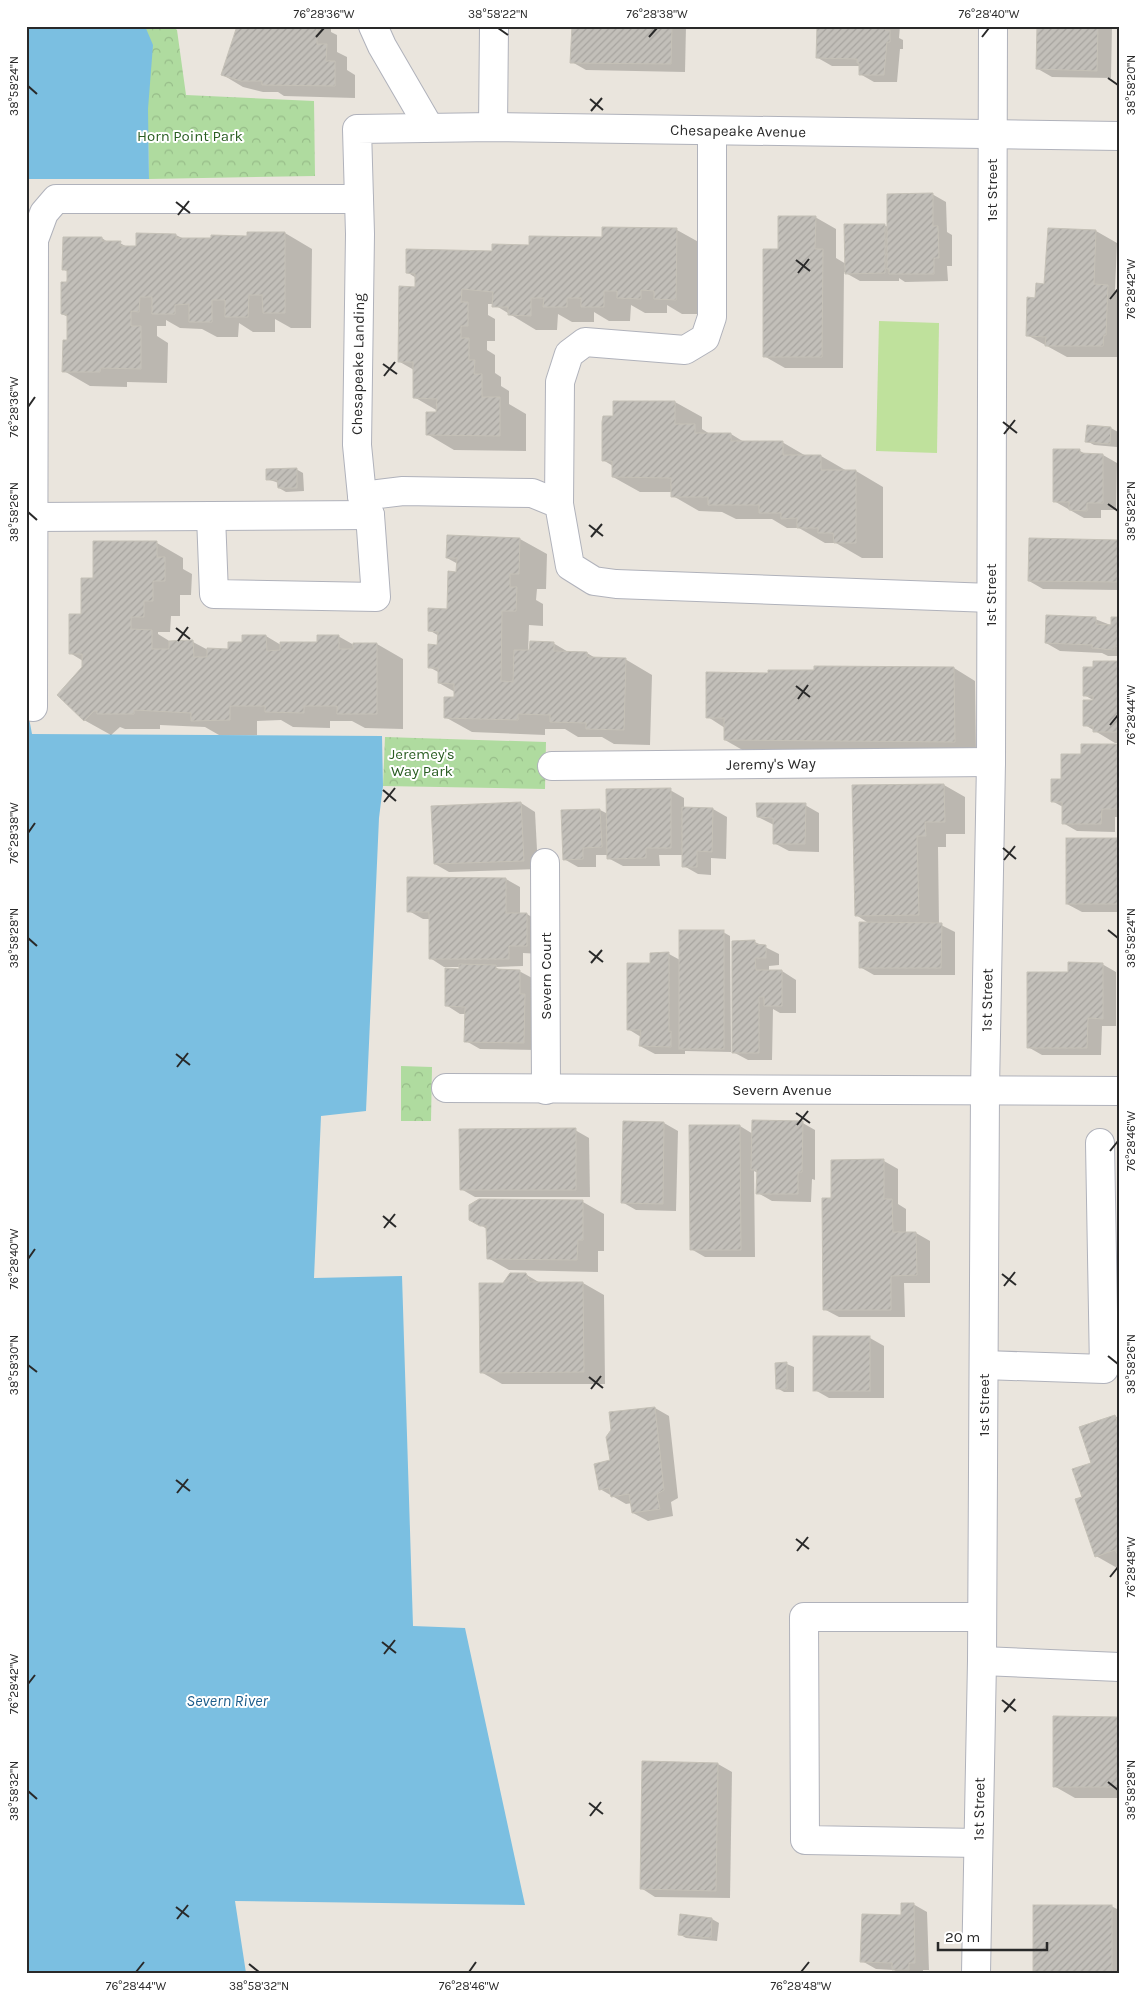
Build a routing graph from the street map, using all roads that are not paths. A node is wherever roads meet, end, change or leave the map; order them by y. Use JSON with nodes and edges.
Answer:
{"nodes":[{"id":1,"x":373,"y":26,"type":"edge"},
{"id":2,"x":494,"y":26,"type":"edge"},
{"id":3,"x":993,"y":26,"type":"edge"},
{"id":4,"x":429,"y":127,"type":"junction"},
{"id":5,"x":493,"y":127,"type":"junction"},
{"id":6,"x":357,"y":128,"type":"joint"},
{"id":7,"x":712,"y":131,"type":"junction"},
{"id":8,"x":992,"y":136,"type":"junction"},
{"id":9,"x":1119,"y":136,"type":"edge"},
{"id":10,"x":359,"y":200,"type":"junction"},
{"id":11,"x":559,"y":504,"type":"junction"},
{"id":12,"x":366,"y":506,"type":"junction"},
{"id":13,"x":211,"y":516,"type":"junction"},
{"id":14,"x":33,"y":517,"type":"junction"},
{"id":15,"x":991,"y":598,"type":"junction"},
{"id":16,"x":33,"y":707,"type":"dead end"},
{"id":17,"x":991,"y":762,"type":"junction"},
{"id":18,"x":552,"y":766,"type":"dead end"},
{"id":19,"x":546,"y":862,"type":"dead end"},
{"id":20,"x":446,"y":1088,"type":"dead end"},
{"id":21,"x":546,"y":1090,"type":"junction"},
{"id":22,"x":986,"y":1090,"type":"junction"},
{"id":23,"x":1119,"y":1091,"type":"edge"},
{"id":24,"x":1100,"y":1143,"type":"dead end"},
{"id":25,"x":984,"y":1365,"type":"junction"},
{"id":26,"x":1111,"y":1370,"type":"edge"},
{"id":27,"x":982,"y":1616,"type":"junction"},
{"id":28,"x":982,"y":1661,"type":"junction"},
{"id":29,"x":1119,"y":1667,"type":"edge"},
{"id":30,"x":978,"y":1843,"type":"junction"},
{"id":31,"x":976,"y":1973,"type":"edge"}],
"edges":[{"from":1,"to":4,"type":"street"},
{"from":2,"to":5,"type":"street"},
{"from":3,"to":8,"type":"street","name":"1st Street"},
{"from":4,"to":5,"type":"street","name":"Chesapeake Avenue"},
{"from":4,"to":6,"type":"street","name":"Chesapeake Avenue"},
{"from":5,"to":7,"type":"street","name":"Chesapeake Avenue"},
{"from":6,"to":10,"type":"street","name":"Chesapeake Landing"},
{"from":7,"to":8,"type":"street","name":"Chesapeake Avenue"},
{"from":7,"to":11,"type":"street"},
{"from":8,"to":9,"type":"street","name":"Chesapeake Avenue"},
{"from":8,"to":15,"type":"street","name":"1st Street"},
{"from":10,"to":12,"type":"street","name":"Chesapeake Landing"},
{"from":10,"to":14,"type":"street"},
{"from":11,"to":12,"type":"street"},
{"from":11,"to":15,"type":"street"},
{"from":12,"to":13,"type":"street"},
{"from":12,"to":13,"type":"street","name":"Chesapeake Landing"},
{"from":13,"to":14,"type":"street"},
{"from":14,"to":16,"type":"street"},
{"from":15,"to":17,"type":"street","name":"1st Street"},
{"from":17,"to":18,"type":"street","name":"Jeremy's Way"},
{"from":17,"to":22,"type":"street","name":"1st Street"},
{"from":19,"to":21,"type":"street","name":"Severn Court"},
{"from":20,"to":21,"type":"street","name":"Severn Avenue"},
{"from":21,"to":22,"type":"street","name":"Severn Avenue"},
{"from":22,"to":23,"type":"street","name":"Severn Avenue"},
{"from":22,"to":25,"type":"street","name":"1st Street"},
{"from":24,"to":26,"type":"street"},
{"from":25,"to":26,"type":"street"},
{"from":25,"to":27,"type":"street","name":"1st Street"},
{"from":27,"to":28,"type":"street","name":"1st Street"},
{"from":27,"to":30,"type":"street"},
{"from":28,"to":29,"type":"street"},
{"from":28,"to":30,"type":"street","name":"1st Street"},
{"from":30,"to":31,"type":"street","name":"1st Street"}]}
